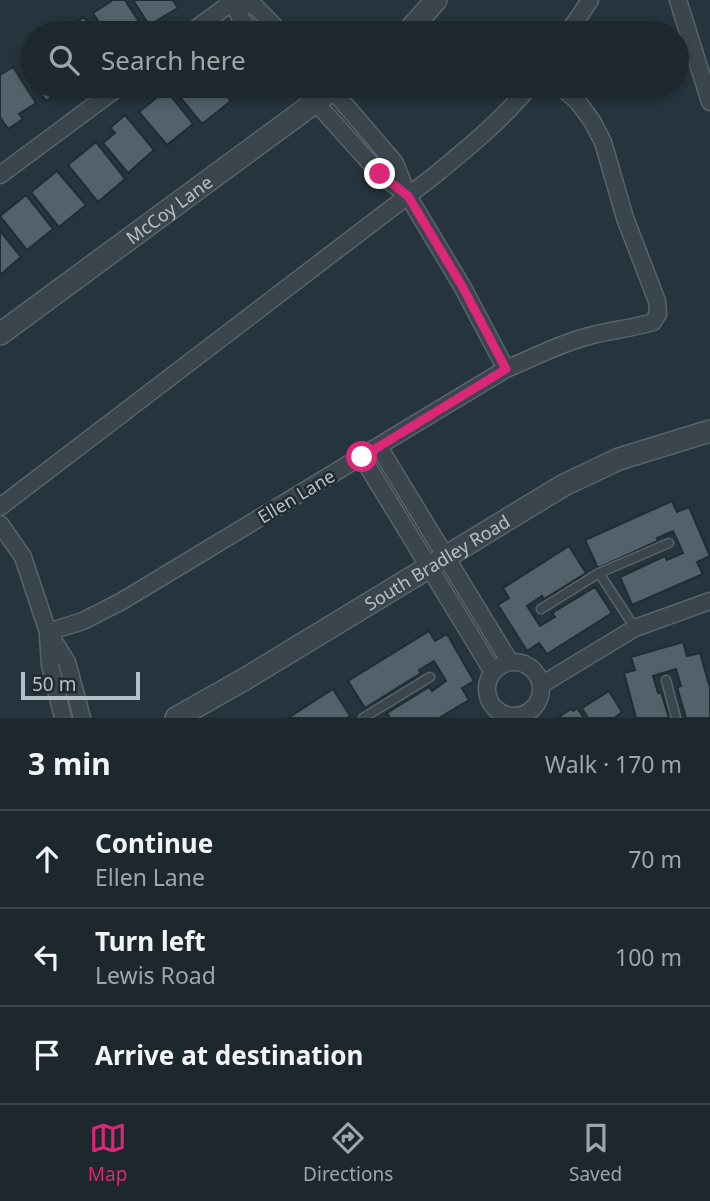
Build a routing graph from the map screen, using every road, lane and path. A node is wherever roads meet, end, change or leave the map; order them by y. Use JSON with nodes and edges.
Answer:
{"nodes":[{"id":1,"x":436,"y":0,"type":"edge"},
{"id":2,"x":590,"y":0,"type":"edge"},
{"id":3,"x":678,"y":0,"type":"edge"},
{"id":4,"x":230,"y":1,"type":"edge"},
{"id":5,"x":205,"y":21,"type":"edge"},
{"id":6,"x":243,"y":21,"type":"edge"},
{"id":7,"x":269,"y":21,"type":"edge"},
{"id":8,"x":418,"y":21,"type":"edge"},
{"id":9,"x":576,"y":21,"type":"edge"},
{"id":10,"x":685,"y":21,"type":"edge"},
{"id":11,"x":689,"y":35,"type":"edge"},
{"id":12,"x":104,"y":98,"type":"edge"},
{"id":13,"x":320,"y":98,"type":"edge"},
{"id":14,"x":335,"y":98,"type":"edge"},
{"id":15,"x":520,"y":98,"type":"edge"},
{"id":16,"x":571,"y":98,"type":"edge"},
{"id":17,"x":710,"y":102,"type":"edge"},
{"id":18,"x":0,"y":175,"type":"edge"},
{"id":19,"x":408,"y":196,"type":"junction"},
{"id":20,"x":0,"y":334,"type":"edge"},
{"id":21,"x":506,"y":369,"type":"junction"},
{"id":22,"x":710,"y":430,"type":"edge"},
{"id":23,"x":379,"y":447,"type":"junction"},
{"id":24,"x":362,"y":457,"type":"junction"},
{"id":25,"x":0,"y":507,"type":"edge"},
{"id":26,"x":0,"y":524,"type":"edge"},
{"id":27,"x":668,"y":543,"type":"dead end"},
{"id":28,"x":437,"y":562,"type":"junction"},
{"id":29,"x":599,"y":573,"type":"junction"},
{"id":30,"x":710,"y":601,"type":"edge"},
{"id":31,"x":541,"y":609,"type":"dead end"},
{"id":32,"x":635,"y":628,"type":"junction"},
{"id":33,"x":48,"y":632,"type":"junction"},
{"id":34,"x":510,"y":662,"type":"junction"},
{"id":35,"x":493,"y":672,"type":"junction"},
{"id":36,"x":430,"y":677,"type":"dead end"},
{"id":37,"x":666,"y":680,"type":"dead end"},
{"id":38,"x":541,"y":685,"type":"junction"},
{"id":39,"x":491,"y":714,"type":"edge"},
{"id":40,"x":365,"y":717,"type":"edge"},
{"id":41,"x":63,"y":718,"type":"edge"},
{"id":42,"x":82,"y":718,"type":"edge"},
{"id":43,"x":176,"y":718,"type":"edge"},
{"id":44,"x":676,"y":718,"type":"edge"}],
"edges":[{"from":1,"to":8,"type":"street"},
{"from":2,"to":9,"type":"street"},
{"from":3,"to":10,"type":"street"},
{"from":4,"to":5,"type":"street"},
{"from":4,"to":6,"type":"street"},
{"from":4,"to":7,"type":"street"},
{"from":11,"to":17,"type":"street"},
{"from":12,"to":18,"type":"street"},
{"from":13,"to":20,"type":"street","name":"McCoy Lane"},
{"from":14,"to":19,"type":"street"},
{"from":15,"to":19,"type":"street"},
{"from":16,"to":21,"type":"street","name":"Ellen Lane"},
{"from":19,"to":21,"type":"street"},
{"from":19,"to":25,"type":"street"},
{"from":21,"to":23,"type":"street","name":"Ellen Lane"},
{"from":22,"to":28,"type":"street","name":"South Bradley Road"},
{"from":23,"to":24,"type":"street","name":"Ellen Lane"},
{"from":23,"to":28,"type":"street"},
{"from":24,"to":28,"type":"street"},
{"from":24,"to":33,"type":"street","name":"Ellen Lane"},
{"from":26,"to":33,"type":"street"},
{"from":27,"to":29,"type":"lane"},
{"from":28,"to":34,"type":"street"},
{"from":28,"to":35,"type":"street"},
{"from":28,"to":43,"type":"street","name":"South Bradley Road"},
{"from":29,"to":31,"type":"lane"},
{"from":29,"to":32,"type":"lane"},
{"from":30,"to":32,"type":"street"},
{"from":32,"to":38,"type":"street"},
{"from":33,"to":41,"type":"street"},
{"from":33,"to":42,"type":"street"},
{"from":34,"to":35,"type":"street"},
{"from":34,"to":38,"type":"street"},
{"from":35,"to":39,"type":"street"},
{"from":36,"to":40,"type":"lane"},
{"from":37,"to":44,"type":"lane"},
{"from":38,"to":39,"type":"street"}]}
